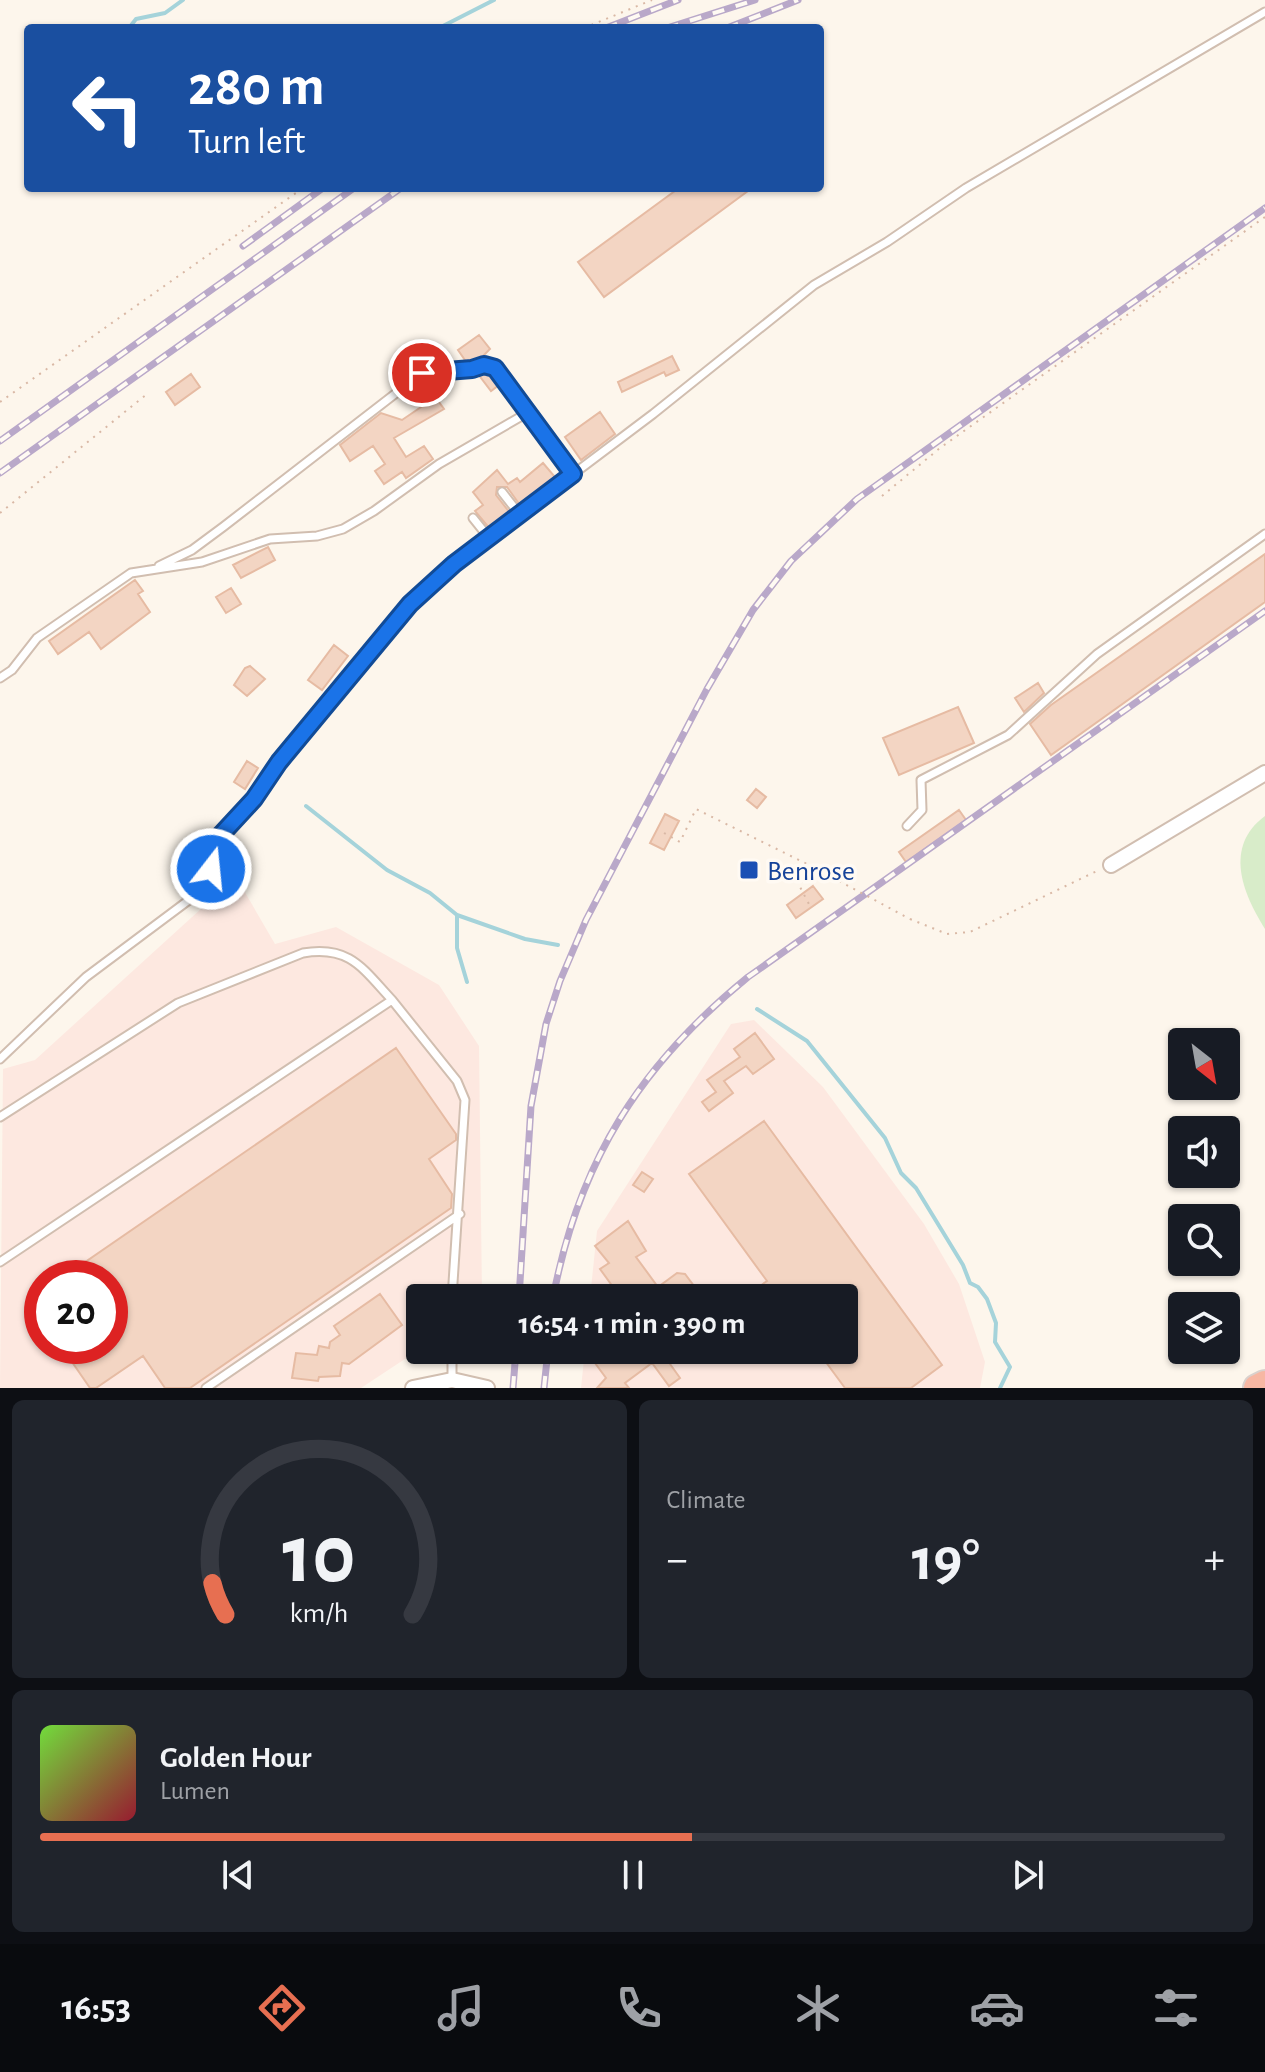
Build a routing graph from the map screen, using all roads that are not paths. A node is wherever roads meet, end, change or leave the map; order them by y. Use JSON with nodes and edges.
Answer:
{"nodes":[{"id":1,"x":1265,"y":12,"type":"edge"},
{"id":2,"x":527,"y":413,"type":"junction"},
{"id":3,"x":573,"y":474,"type":"junction"},
{"id":4,"x":502,"y":492,"type":"dead end"},
{"id":5,"x":520,"y":515,"type":"junction"},
{"id":6,"x":473,"y":518,"type":"dead end"},
{"id":7,"x":1265,"y":534,"type":"edge"},
{"id":8,"x":489,"y":538,"type":"junction"},
{"id":9,"x":147,"y":571,"type":"junction"},
{"id":10,"x":0,"y":678,"type":"edge"},
{"id":11,"x":1265,"y":773,"type":"edge"},
{"id":12,"x":907,"y":826,"type":"dead end"},
{"id":13,"x":1111,"y":865,"type":"road end"},
{"id":14,"x":392,"y":1000,"type":"junction"},
{"id":15,"x":0,"y":1059,"type":"edge"},
{"id":16,"x":0,"y":1117,"type":"edge"},
{"id":17,"x":460,"y":1214,"type":"junction"},
{"id":18,"x":0,"y":1262,"type":"edge"},
{"id":19,"x":453,"y":1284,"type":"edge"},
{"id":20,"x":452,"y":1384,"type":"edge"},
{"id":21,"x":206,"y":1388,"type":"edge"},
{"id":22,"x":413,"y":1388,"type":"edge"},
{"id":23,"x":486,"y":1388,"type":"edge"}],
"edges":[{"from":1,"to":3,"type":"lane"},
{"from":2,"to":3,"type":"lane"},
{"from":2,"to":9,"type":"lane"},
{"from":2,"to":9,"type":"lane"},
{"from":3,"to":5,"type":"lane"},
{"from":4,"to":5,"type":"lane"},
{"from":5,"to":8,"type":"lane"},
{"from":6,"to":8,"type":"lane"},
{"from":7,"to":12,"type":"lane"},
{"from":8,"to":15,"type":"lane"},
{"from":9,"to":10,"type":"lane"},
{"from":11,"to":13,"type":"street"},
{"from":14,"to":16,"type":"lane"},
{"from":14,"to":17,"type":"lane"},
{"from":14,"to":18,"type":"lane"},
{"from":17,"to":19,"type":"lane"},
{"from":17,"to":21,"type":"lane"},
{"from":20,"to":22,"type":"street"},
{"from":20,"to":23,"type":"street"}]}
